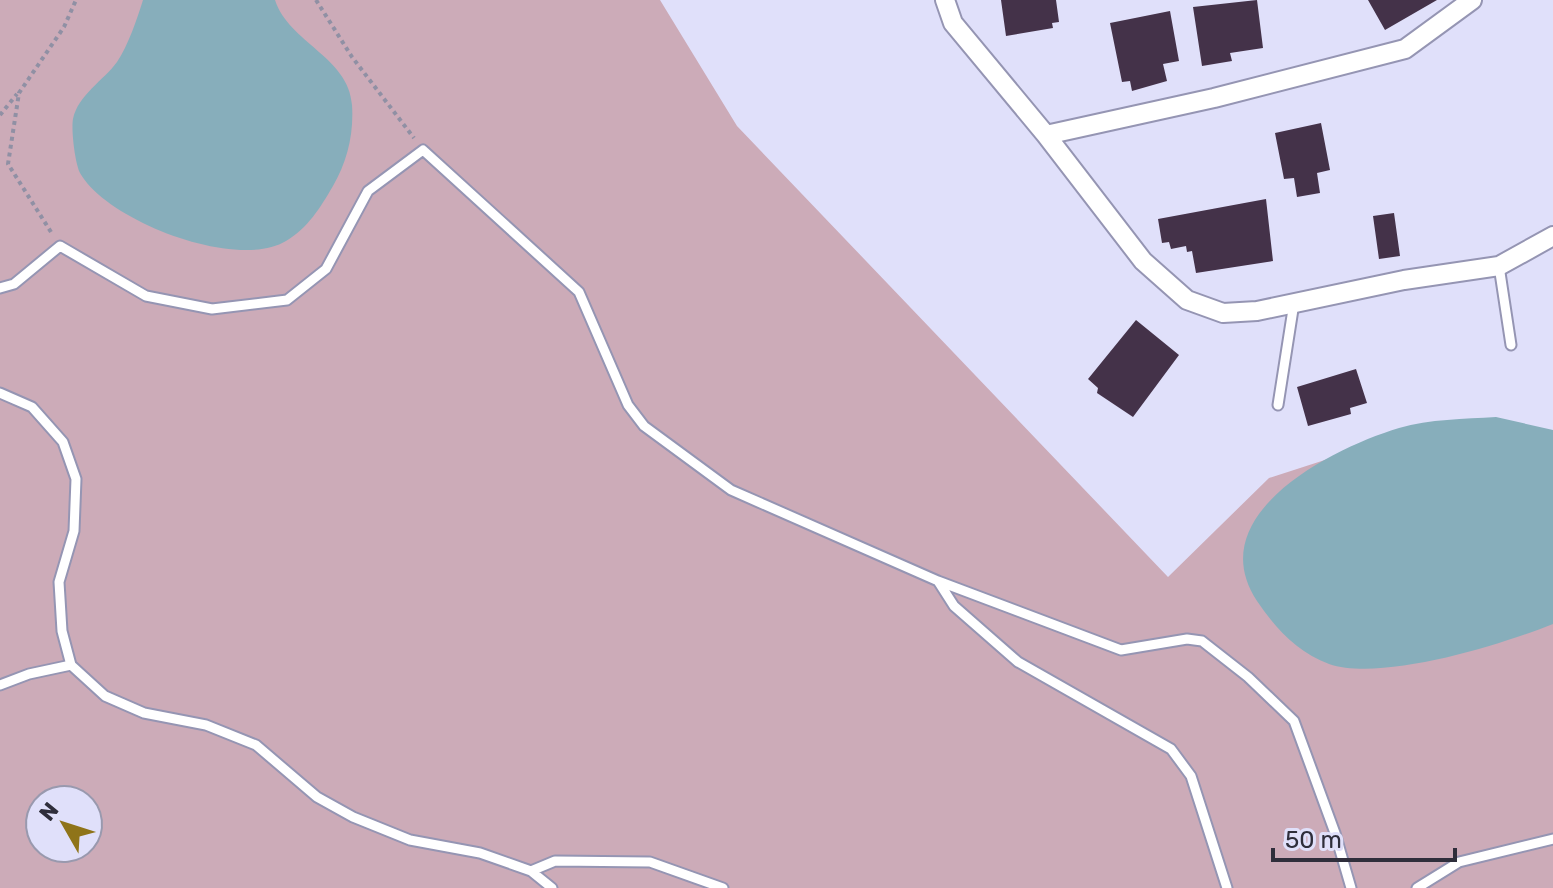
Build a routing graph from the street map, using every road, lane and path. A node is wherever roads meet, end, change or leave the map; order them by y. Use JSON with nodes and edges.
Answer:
{"nodes":[{"id":1,"x":76,"y":0,"type":"edge"},
{"id":2,"x":316,"y":0,"type":"edge"},
{"id":3,"x":945,"y":0,"type":"edge"},
{"id":4,"x":1472,"y":0,"type":"edge"},
{"id":5,"x":19,"y":93,"type":"junction"},
{"id":6,"x":0,"y":115,"type":"edge"},
{"id":7,"x":1046,"y":135,"type":"junction"},
{"id":8,"x":423,"y":150,"type":"junction"},
{"id":9,"x":1553,"y":236,"type":"edge"},
{"id":10,"x":60,"y":246,"type":"junction"},
{"id":11,"x":1499,"y":266,"type":"junction"},
{"id":12,"x":0,"y":288,"type":"edge"},
{"id":13,"x":1294,"y":303,"type":"junction"},
{"id":14,"x":1511,"y":345,"type":"dead end"},
{"id":15,"x":0,"y":393,"type":"edge"},
{"id":16,"x":1278,"y":405,"type":"dead end"},
{"id":17,"x":938,"y":581,"type":"junction"},
{"id":18,"x":71,"y":665,"type":"junction"},
{"id":19,"x":0,"y":685,"type":"edge"},
{"id":20,"x":1553,"y":839,"type":"edge"},
{"id":21,"x":531,"y":871,"type":"junction"},
{"id":22,"x":552,"y":888,"type":"edge"},
{"id":23,"x":723,"y":888,"type":"edge"},
{"id":24,"x":1227,"y":888,"type":"edge"},
{"id":25,"x":1351,"y":888,"type":"edge"},
{"id":26,"x":1417,"y":888,"type":"edge"}],
"edges":[{"from":1,"to":5,"type":"path"},
{"from":2,"to":8,"type":"path"},
{"from":3,"to":7,"type":"street"},
{"from":4,"to":7,"type":"street"},
{"from":5,"to":6,"type":"path"},
{"from":5,"to":10,"type":"path"},
{"from":7,"to":13,"type":"street"},
{"from":8,"to":10,"type":"lane"},
{"from":8,"to":17,"type":"lane"},
{"from":9,"to":11,"type":"street"},
{"from":10,"to":12,"type":"lane"},
{"from":11,"to":13,"type":"street"},
{"from":11,"to":14,"type":"lane"},
{"from":13,"to":16,"type":"lane"},
{"from":15,"to":18,"type":"lane"},
{"from":17,"to":24,"type":"lane"},
{"from":17,"to":25,"type":"lane"},
{"from":18,"to":19,"type":"lane"},
{"from":18,"to":21,"type":"lane"},
{"from":20,"to":26,"type":"lane"},
{"from":21,"to":22,"type":"lane"},
{"from":21,"to":23,"type":"lane"}]}
